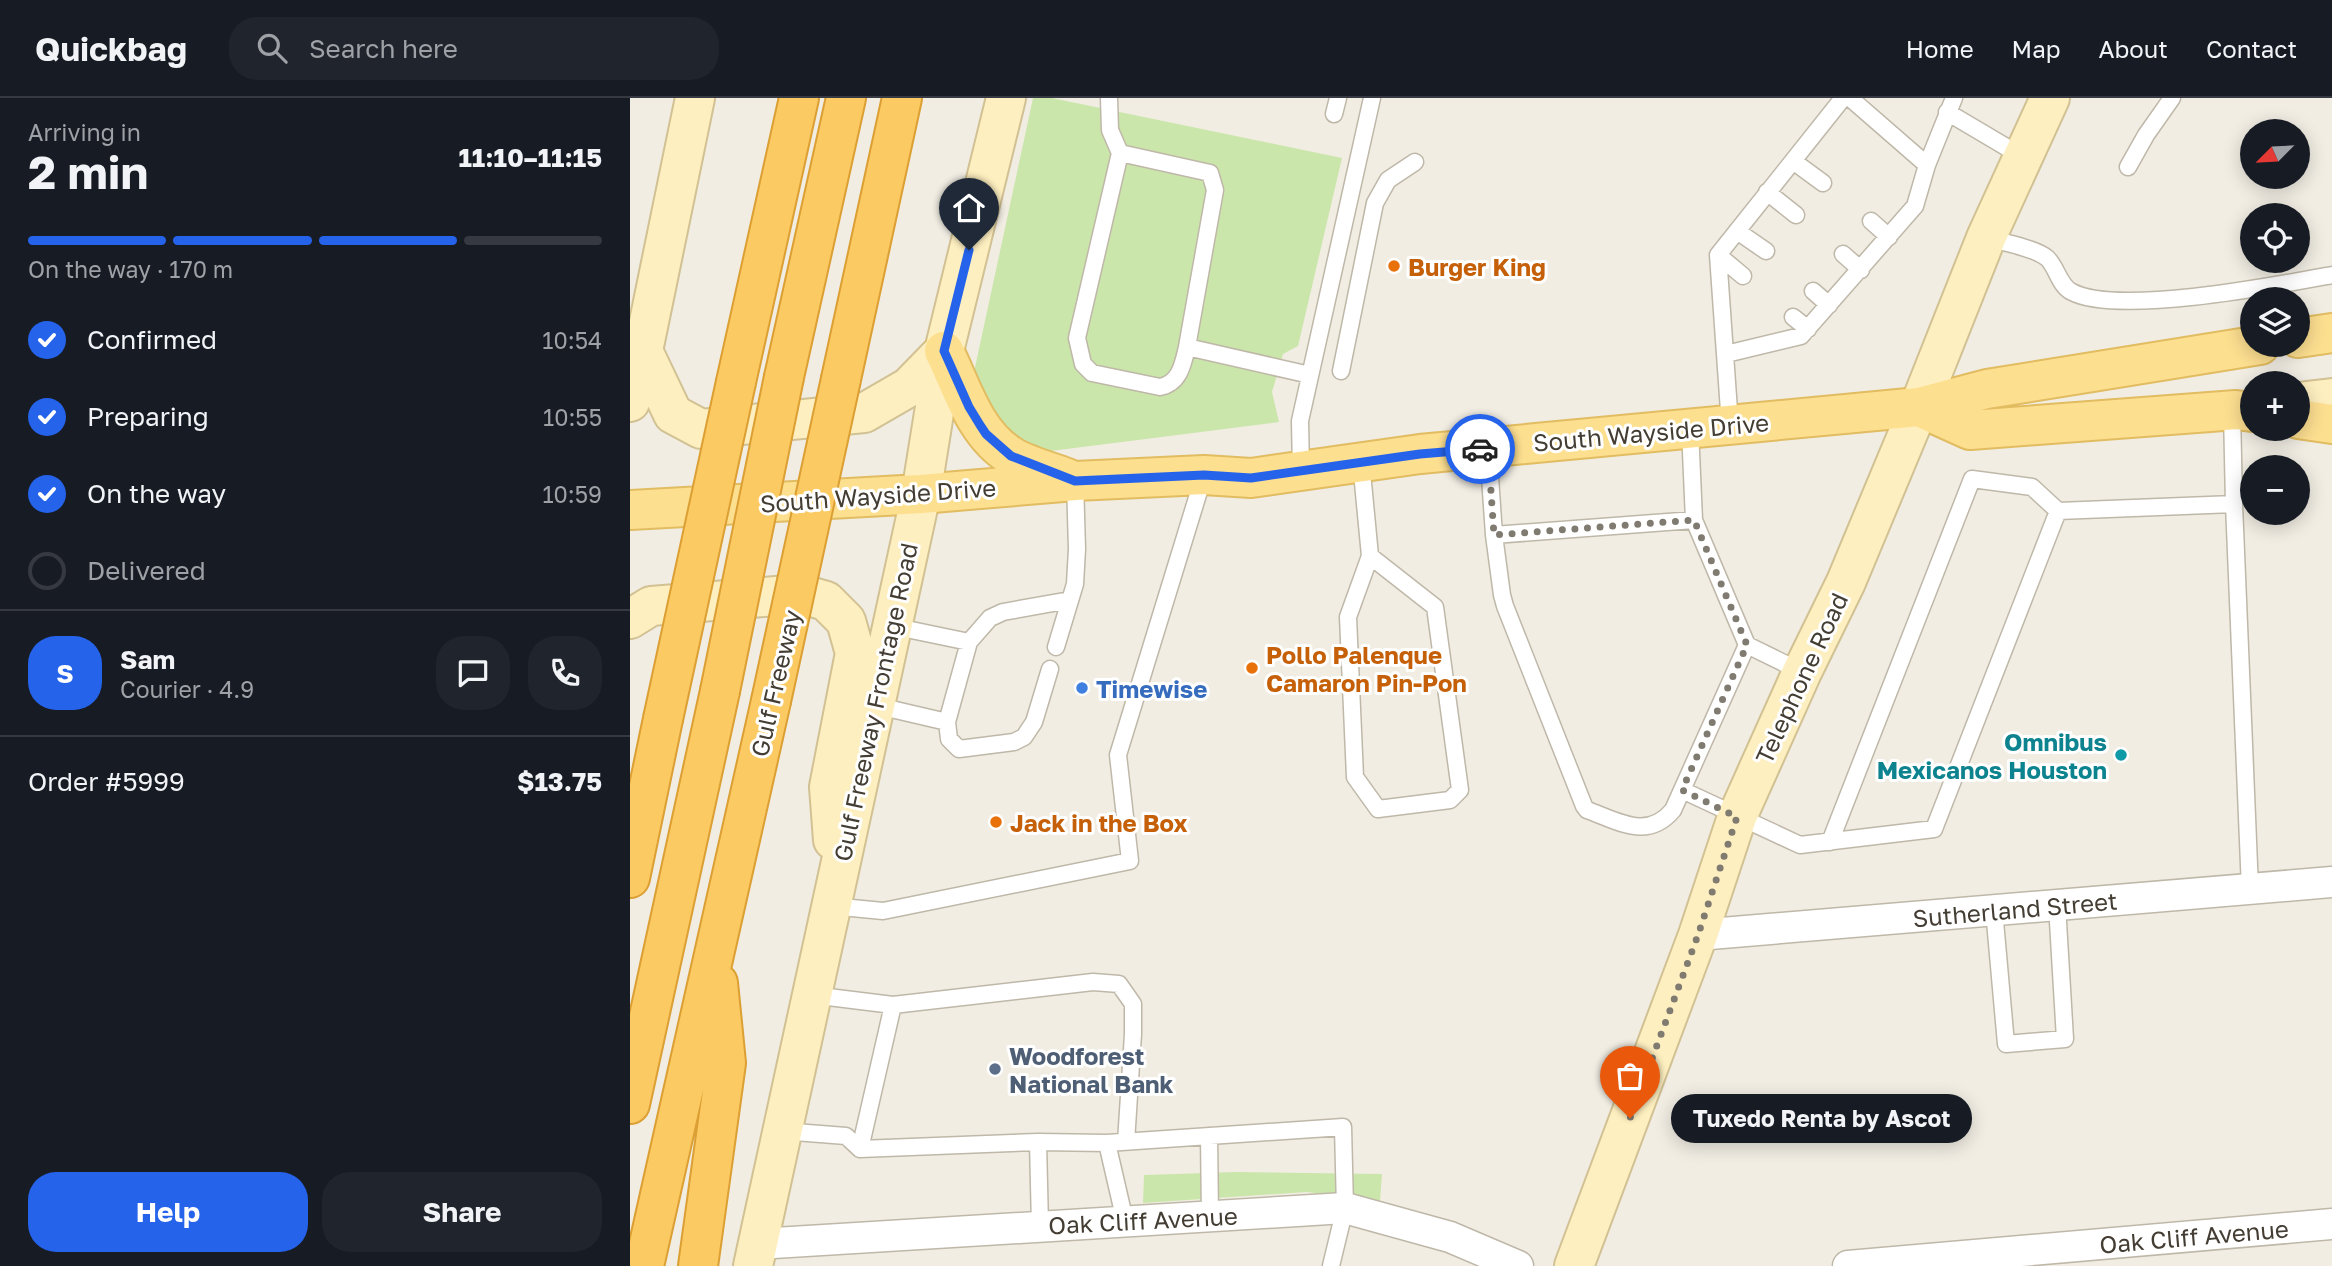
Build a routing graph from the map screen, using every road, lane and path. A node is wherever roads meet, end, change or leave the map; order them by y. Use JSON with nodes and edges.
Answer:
{"nodes":[{"id":1,"x":695,"y":98,"type":"edge"},
{"id":2,"x":799,"y":98,"type":"edge"},
{"id":3,"x":846,"y":98,"type":"edge"},
{"id":4,"x":902,"y":98,"type":"edge"},
{"id":5,"x":1006,"y":98,"type":"edge"},
{"id":6,"x":1109,"y":98,"type":"edge"},
{"id":7,"x":1372,"y":98,"type":"edge"},
{"id":8,"x":1843,"y":98,"type":"edge"},
{"id":9,"x":1850,"y":98,"type":"edge"},
{"id":10,"x":2050,"y":98,"type":"edge"},
{"id":11,"x":2172,"y":98,"type":"edge"},
{"id":12,"x":1951,"y":105,"type":"edge"},
{"id":13,"x":1120,"y":153,"type":"junction"},
{"id":14,"x":2023,"y":157,"type":"junction"},
{"id":15,"x":1793,"y":161,"type":"junction"},
{"id":16,"x":1415,"y":162,"type":"dead end"},
{"id":17,"x":1927,"y":166,"type":"junction"},
{"id":18,"x":2128,"y":167,"type":"dead end"},
{"id":19,"x":1824,"y":183,"type":"dead end"},
{"id":20,"x":1768,"y":192,"type":"junction"},
{"id":21,"x":1796,"y":215,"type":"dead end"},
{"id":22,"x":1871,"y":221,"type":"dead end"},
{"id":23,"x":1737,"y":231,"type":"junction"},
{"id":24,"x":1889,"y":237,"type":"junction"},
{"id":25,"x":1986,"y":238,"type":"junction"},
{"id":26,"x":1766,"y":251,"type":"dead end"},
{"id":27,"x":1843,"y":254,"type":"dead end"},
{"id":28,"x":1718,"y":255,"type":"junction"},
{"id":29,"x":1861,"y":270,"type":"junction"},
{"id":30,"x":2332,"y":275,"type":"edge"},
{"id":31,"x":1743,"y":276,"type":"dead end"},
{"id":32,"x":1813,"y":290,"type":"dead end"},
{"id":33,"x":1829,"y":305,"type":"junction"},
{"id":34,"x":1793,"y":317,"type":"dead end"},
{"id":35,"x":1808,"y":329,"type":"junction"},
{"id":36,"x":2332,"y":333,"type":"edge"},
{"id":37,"x":2310,"y":336,"type":"edge"},
{"id":38,"x":1187,"y":347,"type":"junction"},
{"id":39,"x":2240,"y":348,"type":"edge"},
{"id":40,"x":643,"y":351,"type":"junction"},
{"id":41,"x":944,"y":351,"type":"junction"},
{"id":42,"x":1726,"y":354,"type":"junction"},
{"id":43,"x":1341,"y":371,"type":"dead end"},
{"id":44,"x":1310,"y":375,"type":"junction"},
{"id":45,"x":2332,"y":398,"type":"edge"},
{"id":46,"x":2310,"y":401,"type":"edge"},
{"id":47,"x":630,"y":402,"type":"edge"},
{"id":48,"x":1919,"y":407,"type":"junction"},
{"id":49,"x":2240,"y":410,"type":"edge"},
{"id":50,"x":2310,"y":421,"type":"edge"},
{"id":51,"x":2332,"y":424,"type":"edge"},
{"id":52,"x":1730,"y":425,"type":"junction"},
{"id":53,"x":1690,"y":429,"type":"junction"},
{"id":54,"x":2240,"y":441,"type":"edge"},
{"id":55,"x":1488,"y":448,"type":"junction"},
{"id":56,"x":1361,"y":462,"type":"junction"},
{"id":57,"x":1301,"y":471,"type":"junction"},
{"id":58,"x":1204,"y":475,"type":"junction"},
{"id":59,"x":1075,"y":481,"type":"junction"},
{"id":60,"x":921,"y":494,"type":"junction"},
{"id":61,"x":2234,"y":503,"type":"junction"},
{"id":62,"x":630,"y":510,"type":"edge"},
{"id":63,"x":2058,"y":512,"type":"junction"},
{"id":64,"x":1694,"y":520,"type":"junction"},
{"id":65,"x":1494,"y":535,"type":"junction"},
{"id":66,"x":1370,"y":556,"type":"junction"},
{"id":67,"x":1070,"y":600,"type":"junction"},
{"id":68,"x":630,"y":619,"type":"edge"},
{"id":69,"x":892,"y":626,"type":"junction"},
{"id":70,"x":969,"y":642,"type":"junction"},
{"id":71,"x":1747,"y":645,"type":"junction"},
{"id":72,"x":1056,"y":647,"type":"dead end"},
{"id":73,"x":1050,"y":670,"type":"dead end"},
{"id":74,"x":1802,"y":672,"type":"junction"},
{"id":75,"x":874,"y":705,"type":"junction"},
{"id":76,"x":947,"y":722,"type":"junction"},
{"id":77,"x":1682,"y":790,"type":"junction"},
{"id":78,"x":1737,"y":817,"type":"junction"},
{"id":79,"x":1830,"y":842,"type":"junction"},
{"id":80,"x":630,"y":878,"type":"edge"},
{"id":81,"x":2332,"y":882,"type":"edge"},
{"id":82,"x":2250,"y":889,"type":"junction"},
{"id":83,"x":833,"y":893,"type":"junction"},
{"id":84,"x":2057,"y":905,"type":"junction"},
{"id":85,"x":1994,"y":910,"type":"junction"},
{"id":86,"x":1698,"y":935,"type":"junction"},
{"id":87,"x":715,"y":954,"type":"junction"},
{"id":88,"x":812,"y":995,"type":"junction"},
{"id":89,"x":893,"y":1005,"type":"junction"},
{"id":90,"x":630,"y":1104,"type":"edge"},
{"id":91,"x":782,"y":1131,"type":"junction"},
{"id":92,"x":1209,"y":1136,"type":"junction"},
{"id":93,"x":1038,"y":1142,"type":"junction"},
{"id":94,"x":1126,"y":1142,"type":"junction"},
{"id":95,"x":1107,"y":1143,"type":"junction"},
{"id":96,"x":860,"y":1149,"type":"junction"},
{"id":97,"x":1345,"y":1208,"type":"junction"},
{"id":98,"x":1210,"y":1216,"type":"junction"},
{"id":99,"x":1125,"y":1221,"type":"junction"},
{"id":100,"x":2332,"y":1224,"type":"edge"},
{"id":101,"x":1040,"y":1226,"type":"junction"},
{"id":102,"x":755,"y":1255,"type":"edge"},
{"id":103,"x":644,"y":1266,"type":"edge"},
{"id":104,"x":698,"y":1266,"type":"edge"},
{"id":105,"x":1331,"y":1266,"type":"edge"},
{"id":106,"x":1518,"y":1266,"type":"edge"},
{"id":107,"x":1574,"y":1266,"type":"edge"},
{"id":108,"x":1848,"y":1266,"type":"edge"}],
"edges":[{"from":1,"to":40,"type":"main road"},
{"from":2,"to":80,"type":"highway","bridge":true},
{"from":3,"to":90,"type":"highway","name":"Gulf Freeway","bridge":true},
{"from":4,"to":87,"type":"highway","name":"Gulf Freeway","bridge":true},
{"from":5,"to":41,"type":"main road","name":"Gulf Freeway Frontage Road"},
{"from":6,"to":13,"type":"lane"},
{"from":7,"to":44,"type":"lane"},
{"from":8,"to":15,"type":"lane"},
{"from":9,"to":17,"type":"lane"},
{"from":10,"to":14,"type":"main road","name":"Telephone Road"},
{"from":11,"to":18,"type":"lane"},
{"from":12,"to":14,"type":"lane"},
{"from":12,"to":17,"type":"lane"},
{"from":13,"to":38,"type":"lane"},
{"from":13,"to":38,"type":"lane"},
{"from":14,"to":25,"type":"main road","name":"Telephone Road"},
{"from":15,"to":19,"type":"lane"},
{"from":15,"to":20,"type":"lane"},
{"from":16,"to":43,"type":"lane"},
{"from":17,"to":24,"type":"lane"},
{"from":20,"to":21,"type":"lane"},
{"from":20,"to":23,"type":"lane"},
{"from":22,"to":24,"type":"lane"},
{"from":23,"to":26,"type":"lane"},
{"from":23,"to":28,"type":"lane"},
{"from":24,"to":29,"type":"lane"},
{"from":25,"to":30,"type":"lane"},
{"from":25,"to":48,"type":"main road","name":"Telephone Road"},
{"from":27,"to":29,"type":"lane"},
{"from":28,"to":31,"type":"lane"},
{"from":28,"to":42,"type":"lane"},
{"from":29,"to":33,"type":"lane"},
{"from":32,"to":33,"type":"lane"},
{"from":33,"to":35,"type":"lane"},
{"from":34,"to":35,"type":"lane"},
{"from":35,"to":42,"type":"lane"},
{"from":36,"to":37,"type":"main road"},
{"from":38,"to":44,"type":"lane"},
{"from":39,"to":48,"type":"main road","name":"South Wayside Drive"},
{"from":40,"to":41,"type":"main road"},
{"from":40,"to":47,"type":"main road"},
{"from":41,"to":59,"type":"main road"},
{"from":41,"to":60,"type":"main road","name":"Gulf Freeway Frontage Road"},
{"from":42,"to":52,"type":"lane"},
{"from":44,"to":57,"type":"lane"},
{"from":45,"to":46,"type":"main road"},
{"from":48,"to":49,"type":"main road","name":"South Wayside Drive"},
{"from":48,"to":52,"type":"main road","name":"South Wayside Drive"},
{"from":48,"to":74,"type":"main road","name":"Telephone Road"},
{"from":50,"to":51,"type":"main road"},
{"from":52,"to":53,"type":"main road","name":"South Wayside Drive"},
{"from":53,"to":55,"type":"main road","name":"South Wayside Drive"},
{"from":53,"to":64,"type":"lane"},
{"from":54,"to":61,"type":"lane"},
{"from":55,"to":56,"type":"main road","name":"South Wayside Drive"},
{"from":55,"to":65,"type":"lane"},
{"from":56,"to":57,"type":"main road","name":"South Wayside Drive"},
{"from":56,"to":66,"type":"lane"},
{"from":57,"to":58,"type":"main road","name":"South Wayside Drive"},
{"from":58,"to":59,"type":"main road","name":"South Wayside Drive"},
{"from":58,"to":83,"type":"lane"},
{"from":59,"to":60,"type":"main road","name":"South Wayside Drive"},
{"from":59,"to":67,"type":"lane"},
{"from":60,"to":62,"type":"main road","name":"South Wayside Drive"},
{"from":60,"to":69,"type":"main road","name":"Gulf Freeway Frontage Road"},
{"from":61,"to":63,"type":"lane"},
{"from":61,"to":82,"type":"lane"},
{"from":63,"to":79,"type":"lane"},
{"from":63,"to":79,"type":"lane"},
{"from":64,"to":65,"type":"lane"},
{"from":64,"to":71,"type":"lane"},
{"from":65,"to":77,"type":"lane"},
{"from":66,"to":66,"type":"lane"},
{"from":67,"to":70,"type":"lane"},
{"from":67,"to":72,"type":"lane"},
{"from":68,"to":83,"type":"main road"},
{"from":69,"to":70,"type":"lane"},
{"from":69,"to":75,"type":"main road","name":"Gulf Freeway Frontage Road"},
{"from":70,"to":76,"type":"lane"},
{"from":71,"to":74,"type":"lane"},
{"from":71,"to":77,"type":"lane"},
{"from":73,"to":76,"type":"lane"},
{"from":74,"to":78,"type":"main road","name":"Telephone Road"},
{"from":75,"to":76,"type":"lane"},
{"from":75,"to":83,"type":"main road","name":"Gulf Freeway Frontage Road"},
{"from":77,"to":78,"type":"lane"},
{"from":78,"to":79,"type":"lane"},
{"from":78,"to":86,"type":"main road","name":"Telephone Road"},
{"from":81,"to":82,"type":"street","name":"Sutherland Street"},
{"from":82,"to":84,"type":"street","name":"Sutherland Street"},
{"from":83,"to":88,"type":"main road","name":"Gulf Freeway Frontage Road"},
{"from":84,"to":85,"type":"street","name":"Sutherland Street"},
{"from":84,"to":85,"type":"lane"},
{"from":85,"to":86,"type":"street","name":"Sutherland Street"},
{"from":86,"to":107,"type":"main road","name":"Telephone Road"},
{"from":87,"to":103,"type":"highway","name":"Gulf Freeway"},
{"from":87,"to":104,"type":"highway"},
{"from":88,"to":89,"type":"lane"},
{"from":88,"to":91,"type":"main road","name":"Gulf Freeway Frontage Road"},
{"from":89,"to":94,"type":"lane"},
{"from":89,"to":96,"type":"lane"},
{"from":91,"to":96,"type":"lane"},
{"from":91,"to":102,"type":"main road","name":"Gulf Freeway Frontage Road"},
{"from":92,"to":94,"type":"lane"},
{"from":92,"to":97,"type":"lane"},
{"from":92,"to":98,"type":"lane"},
{"from":93,"to":95,"type":"lane"},
{"from":93,"to":96,"type":"lane"},
{"from":93,"to":101,"type":"lane"},
{"from":94,"to":95,"type":"lane"},
{"from":95,"to":99,"type":"lane"},
{"from":97,"to":98,"type":"street","name":"Oak Cliff Avenue"},
{"from":97,"to":105,"type":"lane"},
{"from":97,"to":106,"type":"street","name":"Oak Cliff Avenue"},
{"from":98,"to":99,"type":"street","name":"Oak Cliff Avenue"},
{"from":99,"to":101,"type":"street","name":"Oak Cliff Avenue"},
{"from":100,"to":108,"type":"street","name":"Oak Cliff Avenue"},
{"from":101,"to":102,"type":"street","name":"Oak Cliff Avenue"}]}
